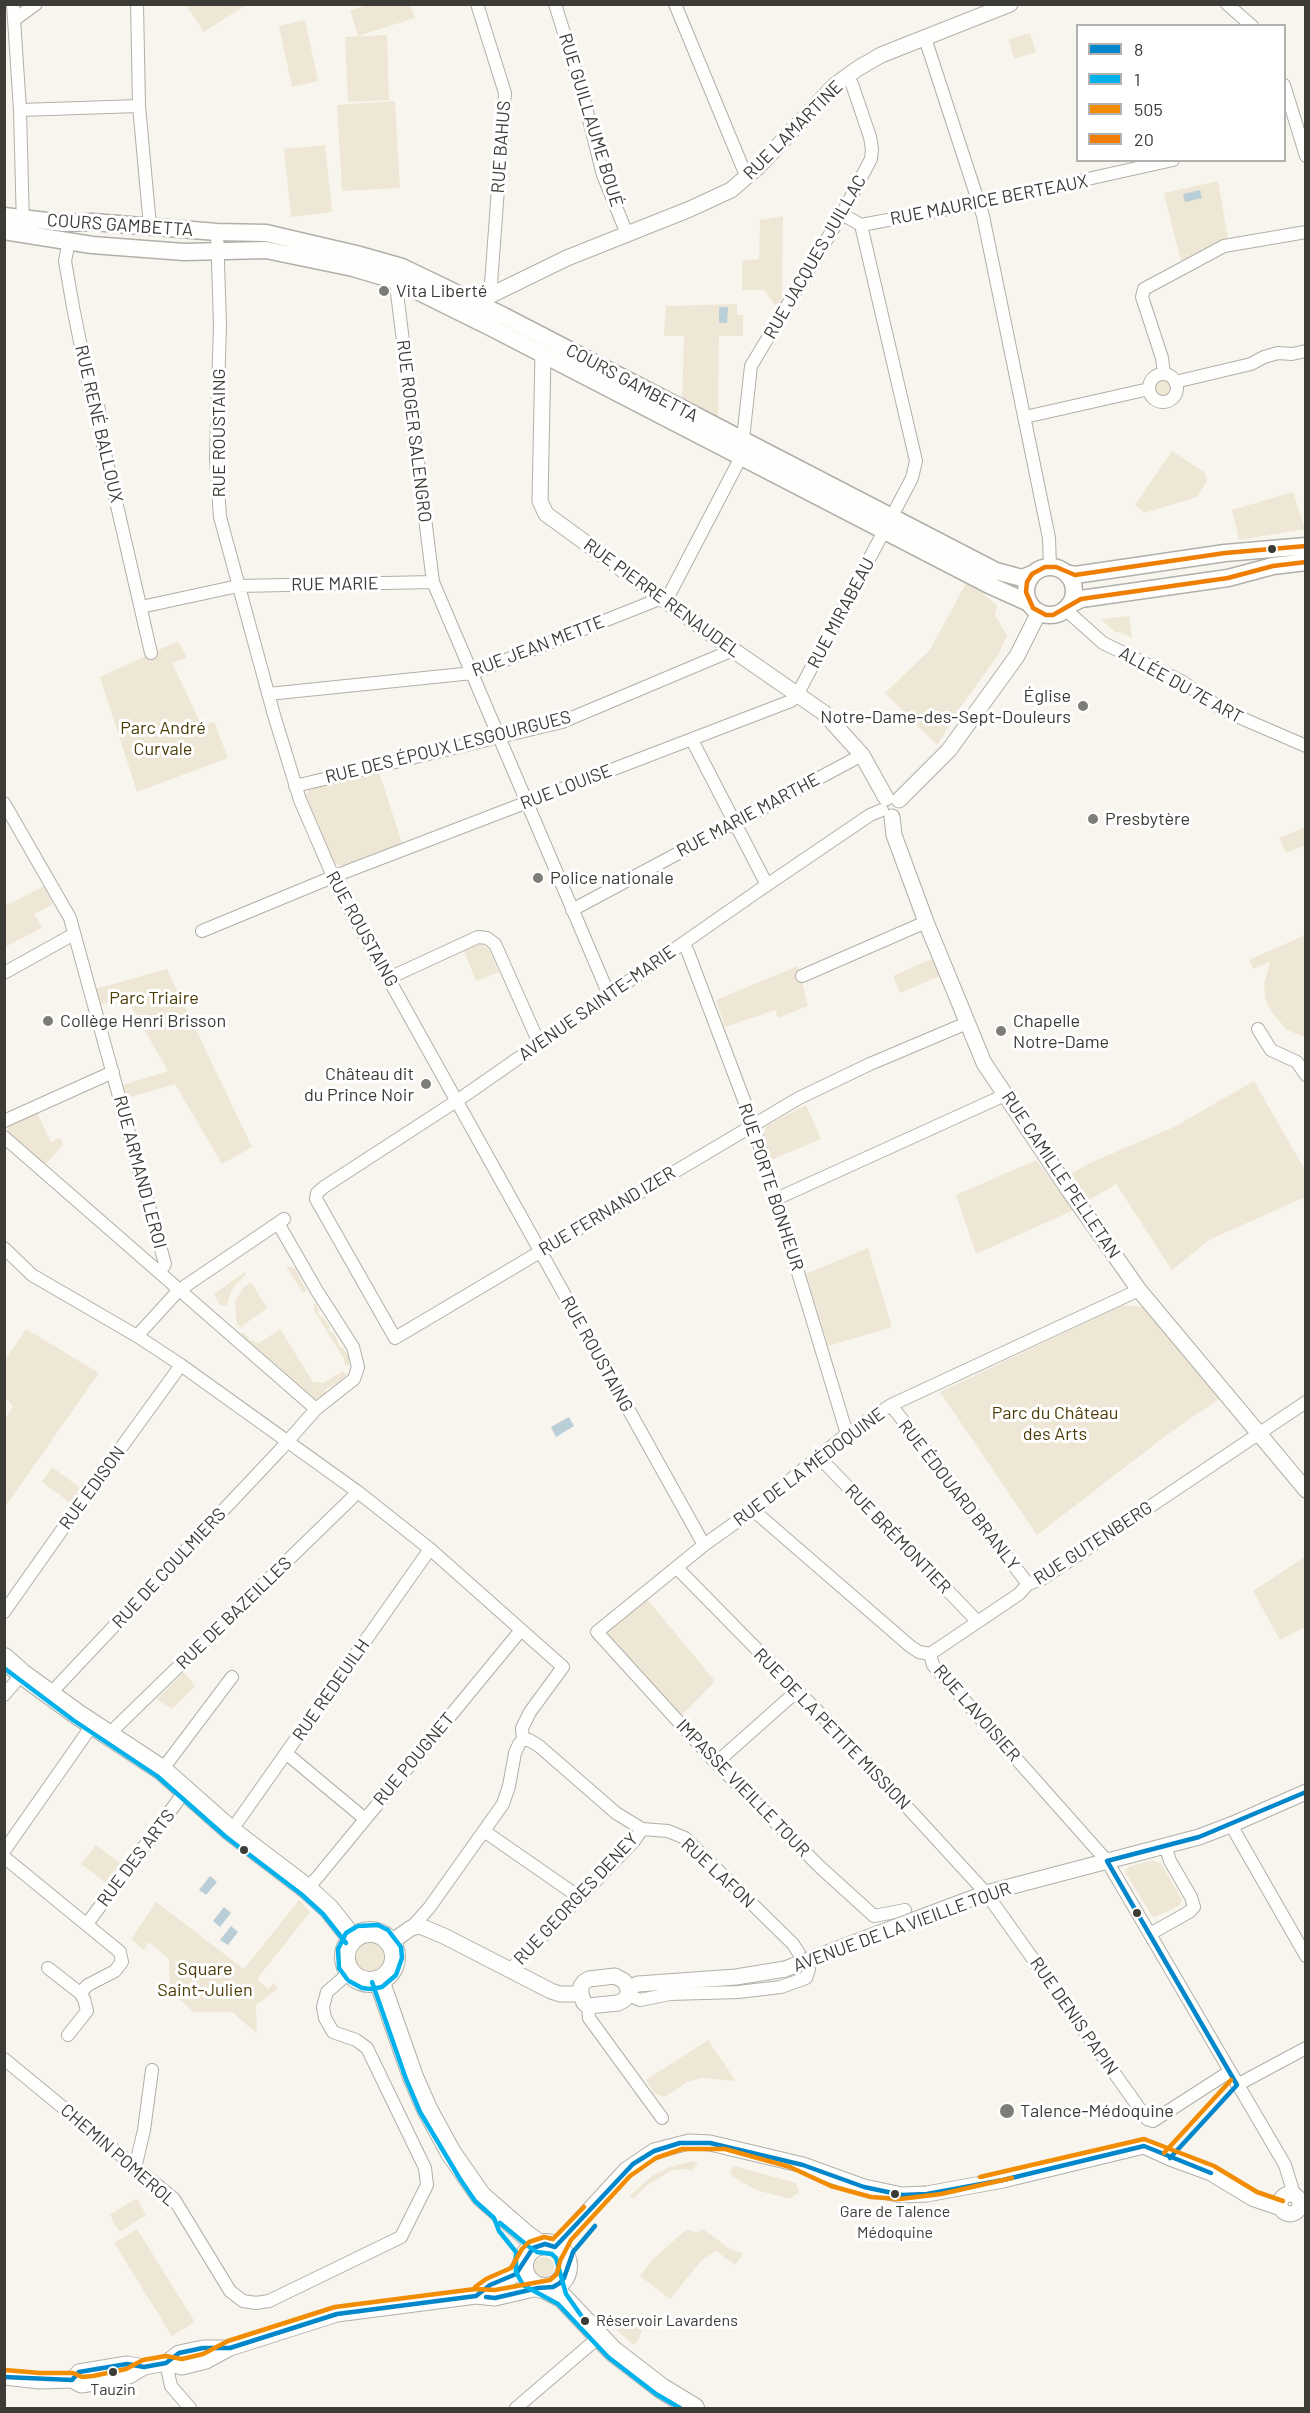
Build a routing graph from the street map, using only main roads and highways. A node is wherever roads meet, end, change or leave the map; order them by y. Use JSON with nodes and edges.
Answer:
{"nodes":[{"id":1,"x":4,"y":216,"type":"edge"},
{"id":2,"x":23,"y":225,"type":"junction"},
{"id":3,"x":4,"y":231,"type":"edge"},
{"id":4,"x":741,"y":449,"type":"junction"},
{"id":5,"x":888,"y":525,"type":"junction"},
{"id":6,"x":1305,"y":546,"type":"edge"},
{"id":7,"x":1305,"y":562,"type":"edge"},
{"id":8,"x":1066,"y":573,"type":"junction"},
{"id":9,"x":1032,"y":574,"type":"junction"},
{"id":10,"x":1067,"y":607,"type":"junction"},
{"id":11,"x":1034,"y":608,"type":"junction"},
{"id":12,"x":4,"y":1658,"type":"edge"},
{"id":13,"x":352,"y":1938,"type":"junction"},
{"id":14,"x":379,"y":1980,"type":"junction"},
{"id":15,"x":501,"y":2214,"type":"junction"},
{"id":16,"x":548,"y":2246,"type":"junction"},
{"id":17,"x":524,"y":2262,"type":"junction"},
{"id":18,"x":567,"y":2271,"type":"junction"},
{"id":19,"x":542,"y":2288,"type":"junction"},
{"id":20,"x":637,"y":2368,"type":"junction"},
{"id":21,"x":694,"y":2409,"type":"edge"}],
"edges":[{"from":1,"to":2,"type":"main road","name":"COURS GAMBETTA"},
{"from":2,"to":3,"type":"main road","name":"COURS GAMBETTA"},
{"from":2,"to":4,"type":"main road","name":"COURS GAMBETTA"},
{"from":2,"to":4,"type":"main road","name":"COURS GAMBETTA"},
{"from":4,"to":5,"type":"main road","name":"COURS GAMBETTA"},
{"from":5,"to":9,"type":"main road","name":"COURS GAMBETTA"},
{"from":5,"to":11,"type":"main road","name":"COURS GAMBETTA"},
{"from":6,"to":8,"type":"main road"},
{"from":7,"to":10,"type":"main road"},
{"from":8,"to":9,"type":"main road"},
{"from":8,"to":10,"type":"main road"},
{"from":9,"to":11,"type":"main road"},
{"from":10,"to":11,"type":"main road"},
{"from":12,"to":13,"type":"main road"},
{"from":13,"to":14,"type":"main road"},
{"from":13,"to":14,"type":"main road"},
{"from":14,"to":15,"type":"main road"},
{"from":15,"to":16,"type":"main road"},
{"from":15,"to":17,"type":"main road"},
{"from":16,"to":17,"type":"main road"},
{"from":16,"to":18,"type":"main road"},
{"from":17,"to":19,"type":"main road"},
{"from":18,"to":19,"type":"main road"},
{"from":18,"to":20,"type":"main road"},
{"from":19,"to":20,"type":"main road"},
{"from":20,"to":21,"type":"main road"}]}
